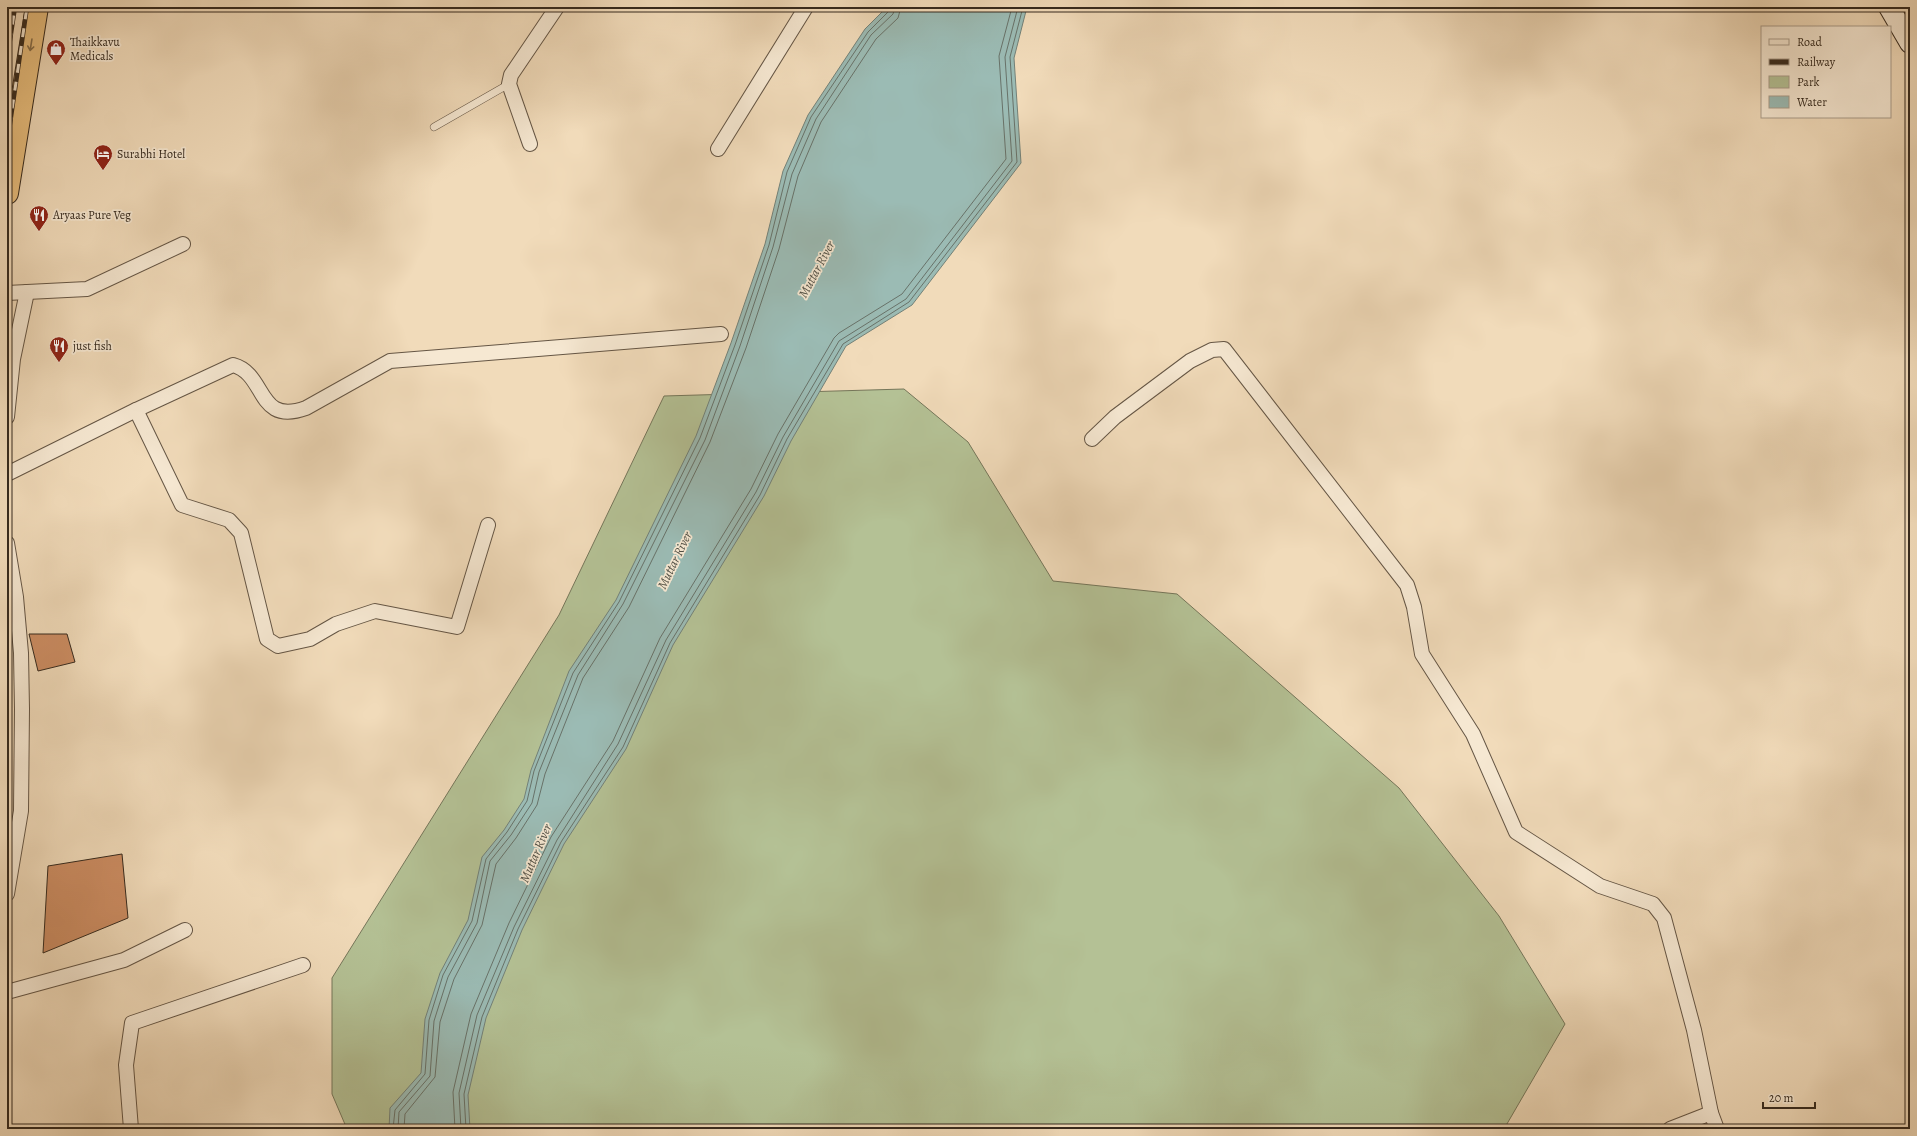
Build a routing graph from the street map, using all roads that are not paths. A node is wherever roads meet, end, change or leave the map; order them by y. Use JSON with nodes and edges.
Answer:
{"nodes":[{"id":1,"x":37,"y":7,"type":"edge"},
{"id":2,"x":557,"y":7,"type":"edge"},
{"id":3,"x":806,"y":7,"type":"edge"},
{"id":4,"x":1889,"y":7,"type":"edge"},
{"id":5,"x":1910,"y":44,"type":"edge"},
{"id":6,"x":509,"y":84,"type":"junction"},
{"id":7,"x":434,"y":127,"type":"dead end"},
{"id":8,"x":530,"y":144,"type":"dead end"},
{"id":9,"x":718,"y":149,"type":"dead end"},
{"id":10,"x":7,"y":193,"type":"edge"},
{"id":11,"x":183,"y":244,"type":"dead end"},
{"id":12,"x":27,"y":292,"type":"junction"},
{"id":13,"x":7,"y":293,"type":"edge"},
{"id":14,"x":721,"y":334,"type":"dead end"},
{"id":15,"x":136,"y":410,"type":"junction"},
{"id":16,"x":7,"y":418,"type":"edge"},
{"id":17,"x":1092,"y":438,"type":"dead end"},
{"id":18,"x":7,"y":474,"type":"edge"},
{"id":19,"x":488,"y":525,"type":"dead end"},
{"id":20,"x":7,"y":543,"type":"edge"},
{"id":21,"x":7,"y":894,"type":"edge"},
{"id":22,"x":185,"y":930,"type":"dead end"},
{"id":23,"x":304,"y":965,"type":"dead end"},
{"id":24,"x":7,"y":992,"type":"edge"},
{"id":25,"x":1711,"y":1113,"type":"junction"},
{"id":26,"x":130,"y":1129,"type":"edge"},
{"id":27,"x":1670,"y":1129,"type":"edge"},
{"id":28,"x":1717,"y":1129,"type":"edge"}],
"edges":[{"from":1,"to":10,"type":"highway","one_way":true},
{"from":2,"to":6,"type":"street"},
{"from":3,"to":9,"type":"street"},
{"from":4,"to":5,"type":"main road"},
{"from":6,"to":7,"type":"lane"},
{"from":6,"to":8,"type":"street"},
{"from":11,"to":12,"type":"street"},
{"from":12,"to":13,"type":"street"},
{"from":12,"to":16,"type":"street"},
{"from":14,"to":15,"type":"street"},
{"from":15,"to":18,"type":"street"},
{"from":15,"to":19,"type":"street"},
{"from":17,"to":25,"type":"street"},
{"from":20,"to":21,"type":"street"},
{"from":22,"to":24,"type":"street"},
{"from":23,"to":26,"type":"street"},
{"from":25,"to":27,"type":"street"},
{"from":25,"to":28,"type":"street"}]}
